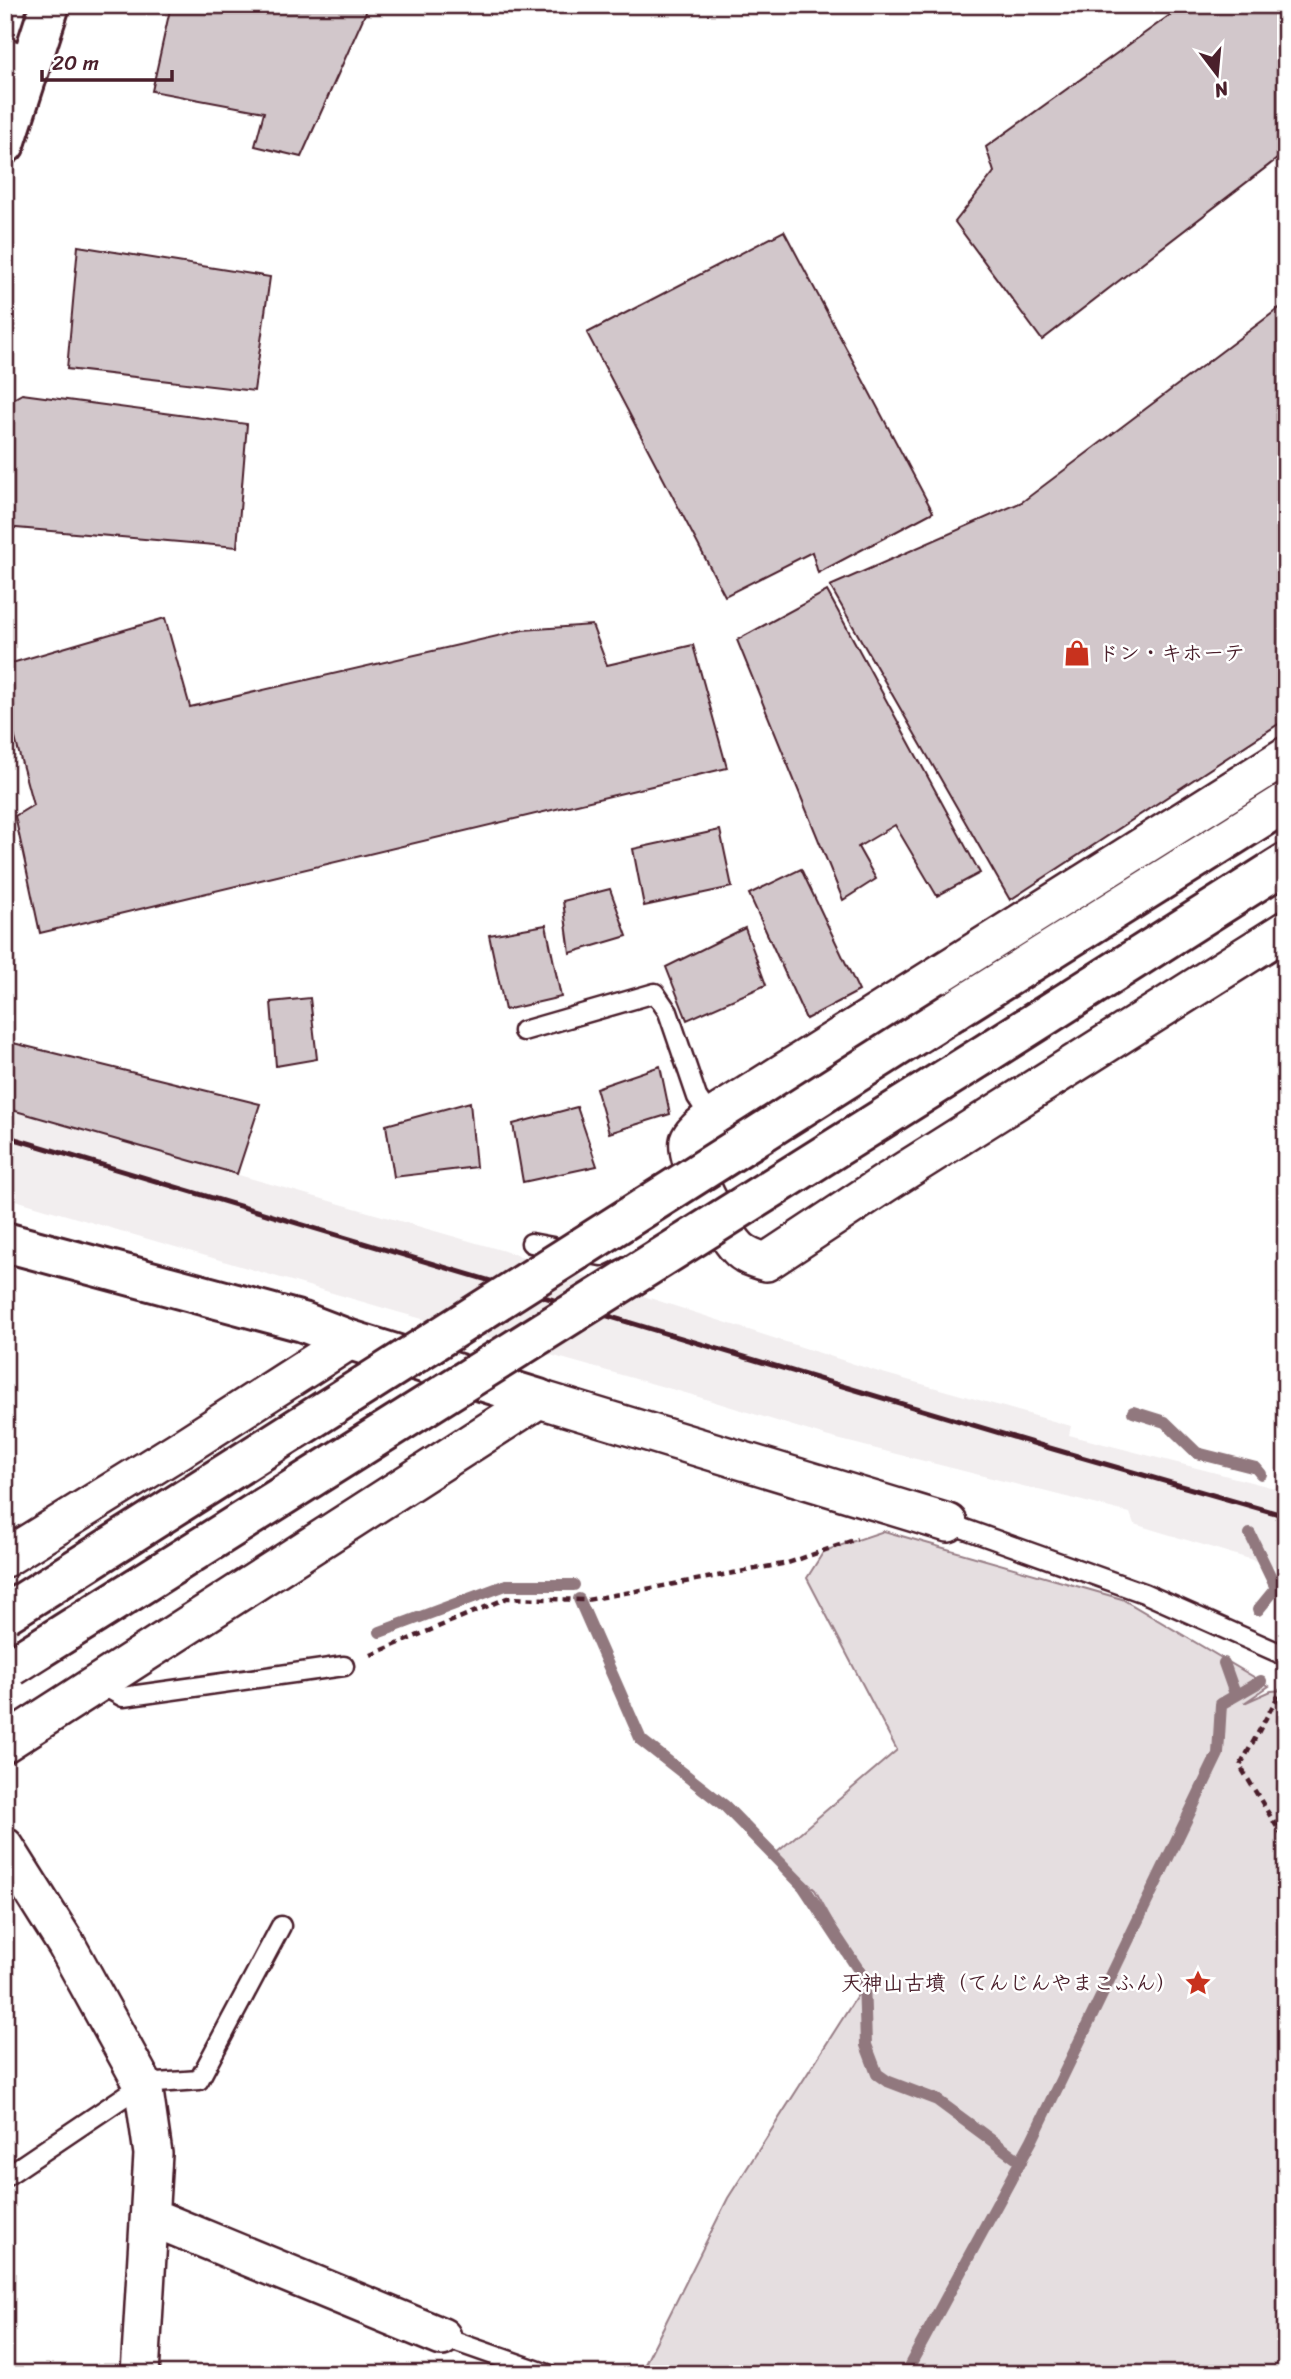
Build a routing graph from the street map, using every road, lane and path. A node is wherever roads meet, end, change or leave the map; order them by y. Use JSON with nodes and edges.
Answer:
{"nodes":[{"id":1,"x":50,"y":5,"type":"edge"},
{"id":2,"x":19,"y":52,"type":"edge"},
{"id":3,"x":5,"y":144,"type":"edge"},
{"id":4,"x":1286,"y":756,"type":"edge"},
{"id":5,"x":1286,"y":802,"type":"edge"},
{"id":6,"x":1286,"y":863,"type":"edge"},
{"id":7,"x":1286,"y":930,"type":"edge"},
{"id":8,"x":523,"y":1031,"type":"dead end"},
{"id":9,"x":711,"y":1118,"type":"junction"},
{"id":10,"x":710,"y":1205,"type":"junction"},
{"id":11,"x":5,"y":1242,"type":"edge"},
{"id":12,"x":531,"y":1243,"type":"dead end"},
{"id":13,"x":351,"y":1340,"type":"junction"},
{"id":14,"x":539,"y":1399,"type":"junction"},
{"id":15,"x":899,"y":1507,"type":"junction"},
{"id":16,"x":948,"y":1523,"type":"joint"},
{"id":17,"x":5,"y":1558,"type":"edge"},
{"id":18,"x":5,"y":1614,"type":"edge"},
{"id":19,"x":1286,"y":1656,"type":"edge"},
{"id":20,"x":344,"y":1666,"type":"joint"},
{"id":21,"x":9,"y":1668,"type":"edge"},
{"id":22,"x":1286,"y":1682,"type":"edge"},
{"id":23,"x":100,"y":1684,"type":"junction"},
{"id":24,"x":5,"y":1743,"type":"edge"},
{"id":25,"x":1286,"y":1842,"type":"edge"},
{"id":26,"x":5,"y":1847,"type":"edge"},
{"id":27,"x":281,"y":1926,"type":"dead end"},
{"id":28,"x":143,"y":2084,"type":"junction"},
{"id":29,"x":5,"y":2177,"type":"edge"},
{"id":30,"x":150,"y":2217,"type":"junction"},
{"id":31,"x":442,"y":2337,"type":"joint"},
{"id":32,"x":1286,"y":2369,"type":"edge"},
{"id":33,"x":140,"y":2374,"type":"edge"},
{"id":34,"x":548,"y":2374,"type":"edge"},
{"id":35,"x":1283,"y":2374,"type":"edge"}],
"edges":[{"from":1,"to":2,"type":"street"},
{"from":2,"to":3,"type":"street"},
{"from":4,"to":9,"type":"street"},
{"from":5,"to":18,"type":"street","bridge":true},
{"from":6,"to":21,"type":"street","bridge":true},
{"from":7,"to":10,"type":"street"},
{"from":8,"to":9,"type":"lane"},
{"from":9,"to":10,"type":"street"},
{"from":10,"to":12,"type":"lane"},
{"from":11,"to":13,"type":"street"},
{"from":13,"to":14,"type":"street"},
{"from":13,"to":17,"type":"street"},
{"from":14,"to":15,"type":"street"},
{"from":14,"to":23,"type":"street"},
{"from":15,"to":16,"type":"street"},
{"from":15,"to":20,"type":"path"},
{"from":16,"to":19,"type":"lane"},
{"from":20,"to":23,"type":"lane"},
{"from":22,"to":25,"type":"path"},
{"from":23,"to":24,"type":"street"},
{"from":26,"to":28,"type":"street"},
{"from":27,"to":28,"type":"lane"},
{"from":28,"to":29,"type":"lane"},
{"from":28,"to":30,"type":"street"},
{"from":30,"to":31,"type":"street"},
{"from":30,"to":33,"type":"street"},
{"from":31,"to":34,"type":"lane"},
{"from":32,"to":35,"type":"path"}]}
